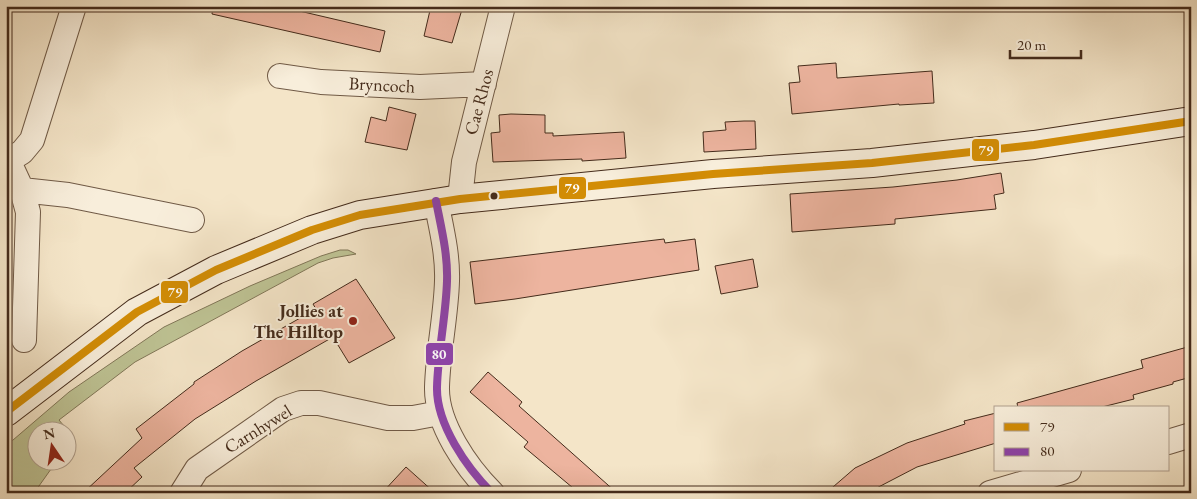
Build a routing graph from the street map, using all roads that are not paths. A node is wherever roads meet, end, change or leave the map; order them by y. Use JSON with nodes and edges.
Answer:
{"nodes":[{"id":1,"x":74,"y":6,"type":"edge"},
{"id":2,"x":503,"y":6,"type":"edge"},
{"id":3,"x":280,"y":76,"type":"dead end"},
{"id":4,"x":484,"y":84,"type":"junction"},
{"id":5,"x":1191,"y":121,"type":"edge"},
{"id":6,"x":8,"y":162,"type":"edge"},
{"id":7,"x":22,"y":190,"type":"junction"},
{"id":8,"x":448,"y":200,"type":"junction"},
{"id":9,"x":192,"y":220,"type":"dead end"},
{"id":10,"x":24,"y":340,"type":"dead end"},
{"id":11,"x":6,"y":412,"type":"edge"},
{"id":12,"x":440,"y":413,"type":"junction"},
{"id":13,"x":1191,"y":435,"type":"edge"},
{"id":14,"x":1170,"y":441,"type":"edge"},
{"id":15,"x":1062,"y":472,"type":"edge"},
{"id":16,"x":182,"y":493,"type":"edge"},
{"id":17,"x":492,"y":493,"type":"edge"},
{"id":18,"x":990,"y":493,"type":"edge"}],
"edges":[{"from":1,"to":6,"type":"street"},
{"from":2,"to":4,"type":"street","name":"Cae Rhos"},
{"from":3,"to":4,"type":"street","name":"Bryncoch"},
{"from":4,"to":8,"type":"street","name":"Cae Rhos"},
{"from":5,"to":8,"type":"main road"},
{"from":6,"to":7,"type":"street"},
{"from":7,"to":9,"type":"street"},
{"from":7,"to":10,"type":"street"},
{"from":8,"to":11,"type":"main road"},
{"from":8,"to":12,"type":"street","name":"Cae Rhos"},
{"from":12,"to":16,"type":"street","name":"Carnhywel"},
{"from":12,"to":17,"type":"street","name":"Cae Rhos"},
{"from":13,"to":14,"type":"street"},
{"from":15,"to":18,"type":"street"}]}
